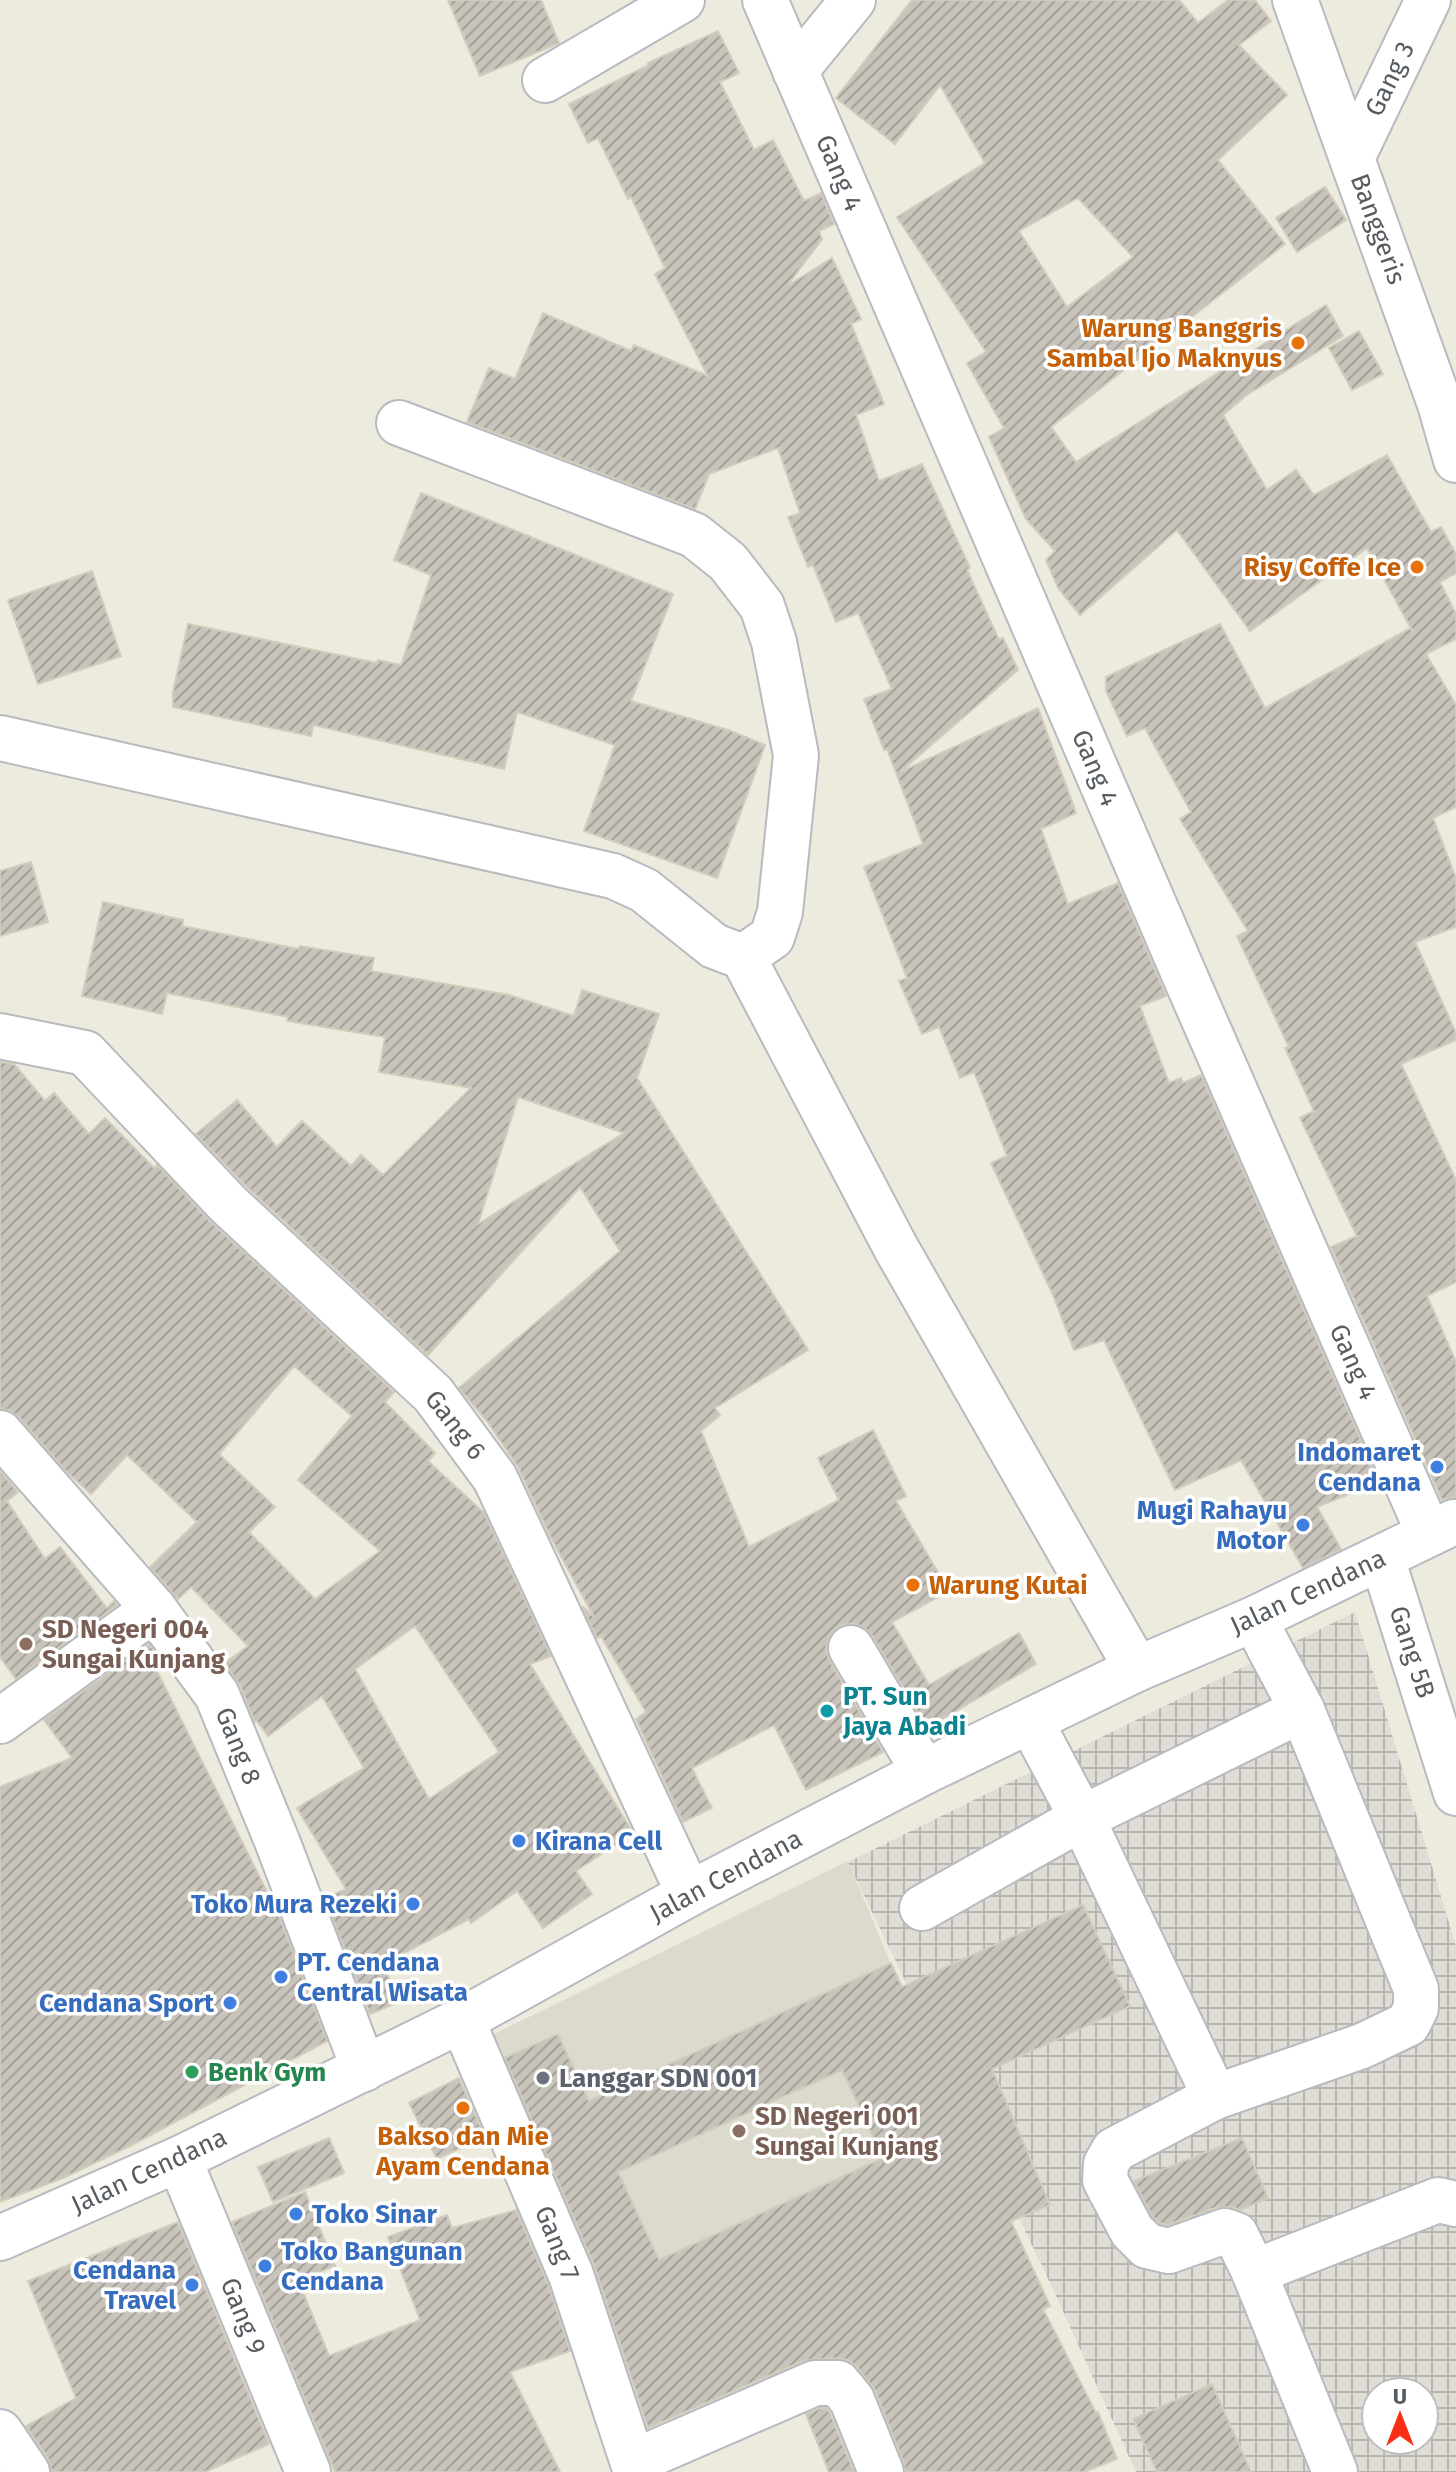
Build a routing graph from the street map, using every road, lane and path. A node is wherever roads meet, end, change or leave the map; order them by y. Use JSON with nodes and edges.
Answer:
{"nodes":[{"id":1,"x":682,"y":0,"type":"edge"},
{"id":2,"x":765,"y":0,"type":"edge"},
{"id":3,"x":853,"y":0,"type":"edge"},
{"id":4,"x":1295,"y":0,"type":"edge"},
{"id":5,"x":1428,"y":0,"type":"edge"},
{"id":6,"x":795,"y":71,"type":"junction"},
{"id":7,"x":545,"y":80,"type":"dead end"},
{"id":8,"x":1352,"y":158,"type":"junction"},
{"id":9,"x":399,"y":423,"type":"dead end"},
{"id":10,"x":1456,"y":460,"type":"edge"},
{"id":11,"x":0,"y":738,"type":"edge"},
{"id":12,"x":743,"y":957,"type":"junction"},
{"id":13,"x":0,"y":1036,"type":"edge"},
{"id":14,"x":0,"y":1433,"type":"edge"},
{"id":15,"x":1442,"y":1528,"type":"edge"},
{"id":16,"x":1382,"y":1558,"type":"junction"},
{"id":17,"x":154,"y":1609,"type":"junction"},
{"id":18,"x":1254,"y":1619,"type":"junction"},
{"id":19,"x":851,"y":1648,"type":"dead end"},
{"id":20,"x":1137,"y":1669,"type":"junction"},
{"id":21,"x":1302,"y":1710,"type":"junction"},
{"id":22,"x":0,"y":1721,"type":"edge"},
{"id":23,"x":1031,"y":1722,"type":"junction"},
{"id":24,"x":924,"y":1772,"type":"junction"},
{"id":25,"x":1456,"y":1793,"type":"edge"},
{"id":26,"x":1082,"y":1818,"type":"junction"},
{"id":27,"x":689,"y":1894,"type":"junction"},
{"id":28,"x":922,"y":1908,"type":"dead end"},
{"id":29,"x":462,"y":2020,"type":"junction"},
{"id":30,"x":364,"y":2069,"type":"junction"},
{"id":31,"x":1215,"y":2097,"type":"junction"},
{"id":32,"x":179,"y":2159,"type":"junction"},
{"id":33,"x":1456,"y":2204,"type":"edge"},
{"id":34,"x":0,"y":2238,"type":"edge"},
{"id":35,"x":1254,"y":2272,"type":"junction"},
{"id":36,"x":0,"y":2432,"type":"edge"},
{"id":37,"x":635,"y":2467,"type":"edge"},
{"id":38,"x":27,"y":2472,"type":"edge"},
{"id":39,"x":308,"y":2472,"type":"edge"},
{"id":40,"x":881,"y":2472,"type":"edge"},
{"id":41,"x":1335,"y":2472,"type":"edge"}],
"edges":[{"from":1,"to":7,"type":"street"},
{"from":2,"to":6,"type":"street","name":"Gang 4"},
{"from":3,"to":6,"type":"street"},
{"from":4,"to":8,"type":"street","name":"Banggeris"},
{"from":5,"to":8,"type":"street","name":"Gang 3"},
{"from":6,"to":15,"type":"street","name":"Gang 4"},
{"from":8,"to":10,"type":"street","name":"Banggeris"},
{"from":9,"to":12,"type":"street"},
{"from":11,"to":12,"type":"street"},
{"from":12,"to":20,"type":"street"},
{"from":13,"to":27,"type":"street","name":"Gang 6"},
{"from":14,"to":17,"type":"street","name":"Gang 8"},
{"from":15,"to":16,"type":"street","name":"Jalan Cendana"},
{"from":16,"to":18,"type":"street","name":"Jalan Cendana"},
{"from":16,"to":25,"type":"street","name":"Gang 5B"},
{"from":17,"to":22,"type":"street"},
{"from":17,"to":30,"type":"street","name":"Gang 8"},
{"from":18,"to":20,"type":"street","name":"Jalan Cendana"},
{"from":18,"to":21,"type":"street"},
{"from":19,"to":24,"type":"street"},
{"from":20,"to":23,"type":"street","name":"Jalan Cendana"},
{"from":21,"to":26,"type":"street"},
{"from":21,"to":31,"type":"street"},
{"from":23,"to":24,"type":"street","name":"Jalan Cendana"},
{"from":23,"to":26,"type":"street"},
{"from":24,"to":27,"type":"street","name":"Jalan Cendana"},
{"from":26,"to":28,"type":"street"},
{"from":26,"to":31,"type":"street"},
{"from":27,"to":29,"type":"street","name":"Jalan Cendana"},
{"from":29,"to":30,"type":"street","name":"Jalan Cendana"},
{"from":29,"to":37,"type":"street","name":"Gang 7"},
{"from":30,"to":32,"type":"street","name":"Jalan Cendana"},
{"from":31,"to":35,"type":"street"},
{"from":32,"to":34,"type":"street","name":"Jalan Cendana"},
{"from":32,"to":39,"type":"street","name":"Gang 9"},
{"from":33,"to":35,"type":"street"},
{"from":35,"to":41,"type":"street"},
{"from":36,"to":38,"type":"street"},
{"from":37,"to":40,"type":"street"}]}
